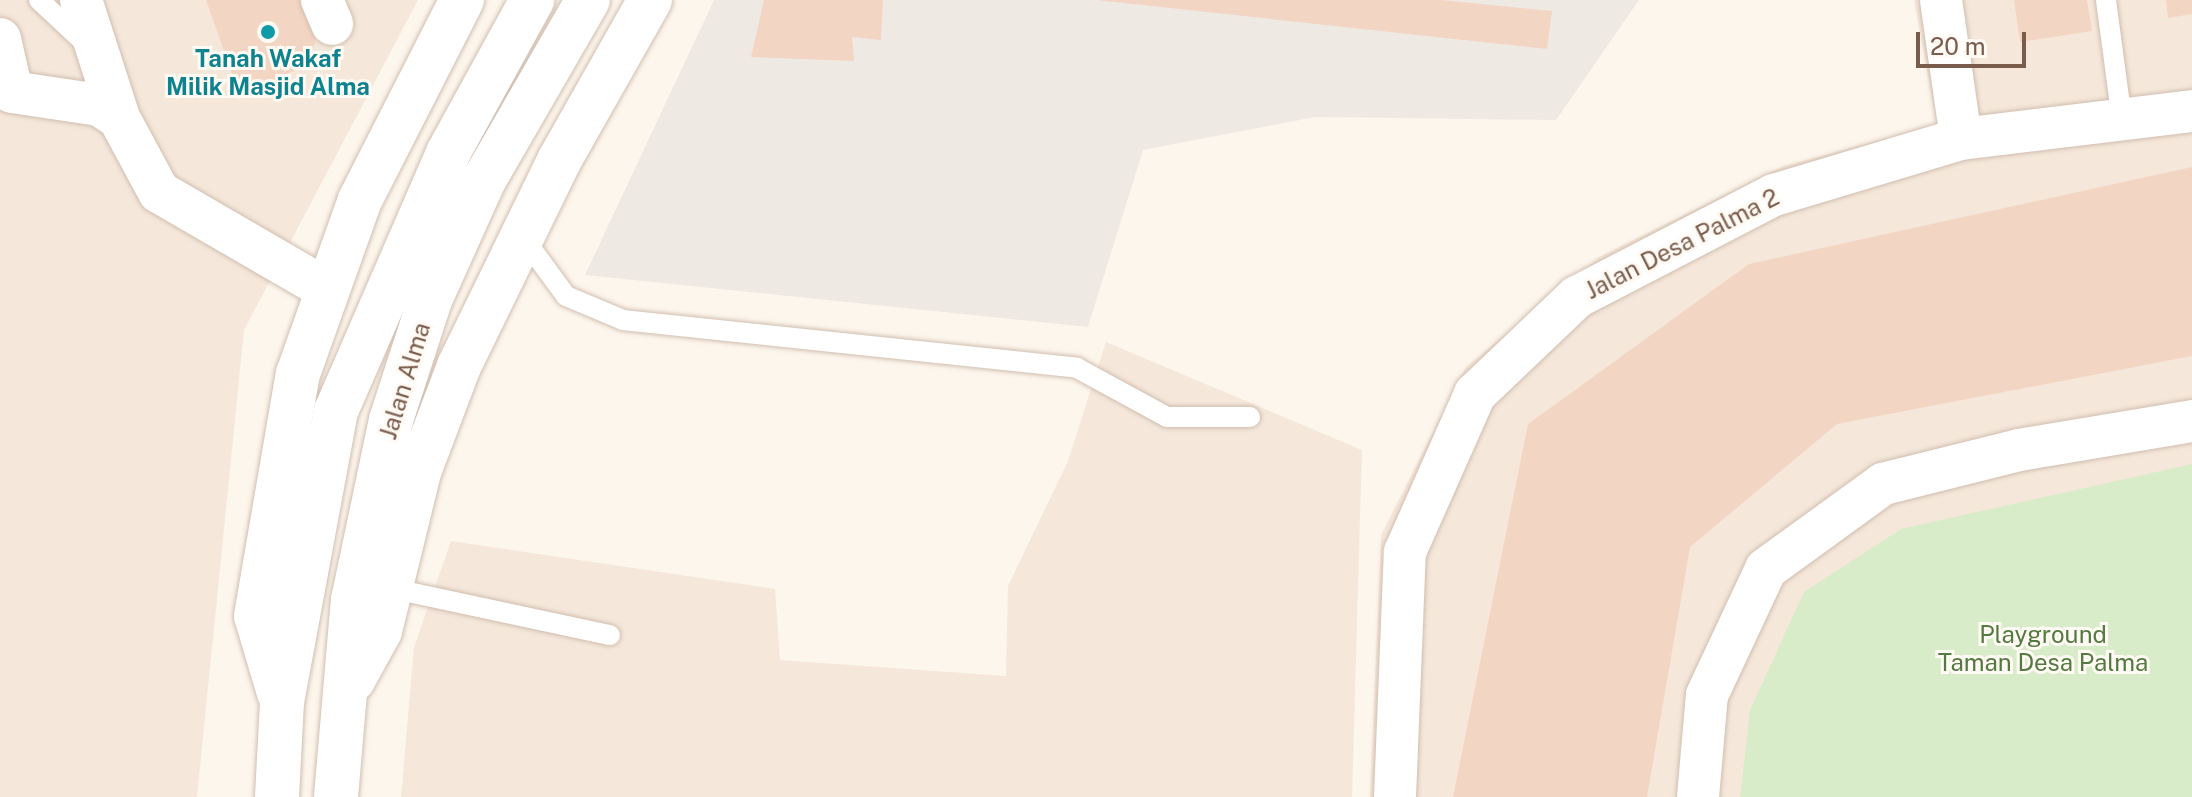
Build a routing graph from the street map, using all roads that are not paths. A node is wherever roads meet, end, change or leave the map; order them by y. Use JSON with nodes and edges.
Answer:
{"nodes":[{"id":1,"x":39,"y":0,"type":"edge"},
{"id":2,"x":81,"y":0,"type":"edge"},
{"id":3,"x":462,"y":0,"type":"edge"},
{"id":4,"x":532,"y":0,"type":"edge"},
{"id":5,"x":588,"y":0,"type":"edge"},
{"id":6,"x":650,"y":0,"type":"edge"},
{"id":7,"x":1941,"y":0,"type":"edge"},
{"id":8,"x":2106,"y":0,"type":"edge"},
{"id":9,"x":0,"y":39,"type":"edge"},
{"id":10,"x":97,"y":58,"type":"junction"},
{"id":11,"x":2192,"y":111,"type":"edge"},
{"id":12,"x":119,"y":118,"type":"junction"},
{"id":13,"x":2122,"y":120,"type":"junction"},
{"id":14,"x":1961,"y":139,"type":"junction"},
{"id":15,"x":522,"y":236,"type":"junction"},
{"id":16,"x":323,"y":287,"type":"junction"},
{"id":17,"x":1250,"y":417,"type":"dead end"},
{"id":18,"x":2192,"y":421,"type":"edge"},
{"id":19,"x":390,"y":588,"type":"junction"},
{"id":20,"x":610,"y":635,"type":"dead end"},
{"id":21,"x":341,"y":701,"type":"junction"},
{"id":22,"x":282,"y":702,"type":"junction"},
{"id":23,"x":277,"y":797,"type":"edge"},
{"id":24,"x":336,"y":797,"type":"edge"},
{"id":25,"x":1395,"y":797,"type":"edge"},
{"id":26,"x":1698,"y":797,"type":"edge"}],
"edges":[{"from":1,"to":10,"type":"lane"},
{"from":2,"to":10,"type":"street"},
{"from":3,"to":16,"type":"main road"},
{"from":4,"to":22,"type":"main road","name":"Jalan Alma"},
{"from":5,"to":21,"type":"main road","name":"Jalan Alma"},
{"from":6,"to":15,"type":"main road"},
{"from":7,"to":14,"type":"street"},
{"from":8,"to":13,"type":"lane"},
{"from":9,"to":12,"type":"street"},
{"from":10,"to":12,"type":"street"},
{"from":11,"to":13,"type":"street","name":"Jalan Desa Palma 2"},
{"from":12,"to":16,"type":"street"},
{"from":13,"to":14,"type":"street","name":"Jalan Desa Palma 2"},
{"from":14,"to":25,"type":"street","name":"Jalan Desa Palma 2"},
{"from":15,"to":17,"type":"lane"},
{"from":15,"to":19,"type":"main road"},
{"from":16,"to":22,"type":"main road"},
{"from":18,"to":26,"type":"street"},
{"from":19,"to":20,"type":"lane"},
{"from":19,"to":21,"type":"main road"},
{"from":21,"to":24,"type":"main road","name":"Jalan Alma"},
{"from":22,"to":23,"type":"main road","name":"Jalan Alma"}]}
